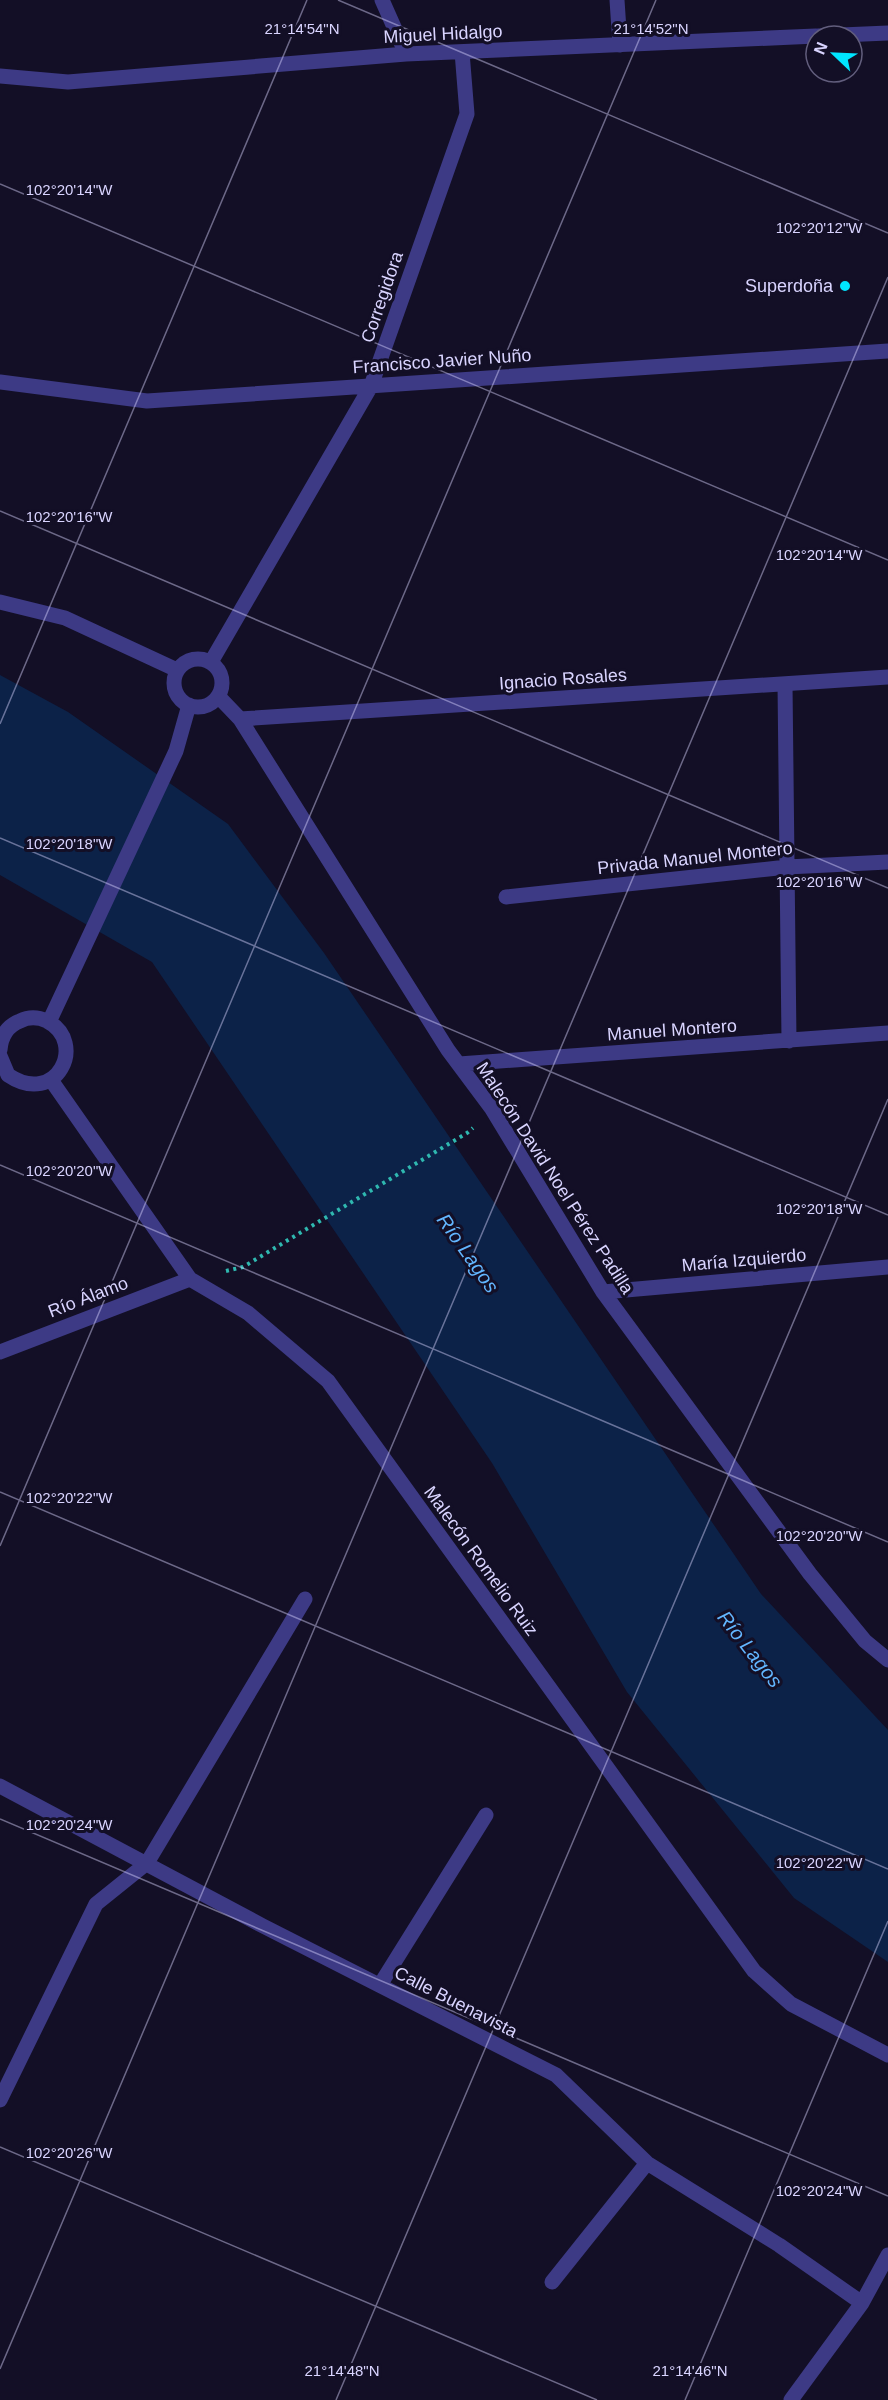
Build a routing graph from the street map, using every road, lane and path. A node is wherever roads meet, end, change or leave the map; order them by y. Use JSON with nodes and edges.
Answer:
{"nodes":[{"id":1,"x":382,"y":0,"type":"edge"},
{"id":2,"x":617,"y":0,"type":"edge"},
{"id":3,"x":888,"y":33,"type":"edge"},
{"id":4,"x":864,"y":34,"type":"edge"},
{"id":5,"x":804,"y":37,"type":"edge"},
{"id":6,"x":620,"y":45,"type":"junction"},
{"id":7,"x":462,"y":52,"type":"junction"},
{"id":8,"x":406,"y":54,"type":"junction"},
{"id":9,"x":0,"y":76,"type":"edge"},
{"id":10,"x":888,"y":351,"type":"edge"},
{"id":11,"x":0,"y":382,"type":"edge"},
{"id":12,"x":371,"y":386,"type":"junction"},
{"id":13,"x":0,"y":602,"type":"edge"},
{"id":14,"x":211,"y":662,"type":"junction"},
{"id":15,"x":177,"y":670,"type":"junction"},
{"id":16,"x":888,"y":677,"type":"edge"},
{"id":17,"x":785,"y":684,"type":"junction"},
{"id":18,"x":218,"y":696,"type":"junction"},
{"id":19,"x":189,"y":705,"type":"junction"},
{"id":20,"x":240,"y":719,"type":"junction"},
{"id":21,"x":888,"y":862,"type":"edge"},
{"id":22,"x":787,"y":867,"type":"junction"},
{"id":23,"x":506,"y":897,"type":"dead end"},
{"id":24,"x":49,"y":1022,"type":"junction"},
{"id":25,"x":3,"y":1031,"type":"edge"},
{"id":26,"x":888,"y":1033,"type":"edge"},
{"id":27,"x":789,"y":1041,"type":"junction"},
{"id":28,"x":0,"y":1050,"type":"edge"},
{"id":29,"x":0,"y":1056,"type":"edge"},
{"id":30,"x":459,"y":1065,"type":"junction"},
{"id":31,"x":51,"y":1080,"type":"junction"},
{"id":32,"x":467,"y":1133,"type":"dead end"},
{"id":33,"x":888,"y":1267,"type":"edge"},
{"id":34,"x":190,"y":1279,"type":"junction"},
{"id":35,"x":603,"y":1292,"type":"junction"},
{"id":36,"x":0,"y":1352,"type":"edge"},
{"id":37,"x":305,"y":1599,"type":"dead end"},
{"id":38,"x":888,"y":1659,"type":"edge"},
{"id":39,"x":0,"y":1786,"type":"edge"},
{"id":40,"x":486,"y":1815,"type":"dead end"},
{"id":41,"x":147,"y":1863,"type":"junction"},
{"id":42,"x":380,"y":1985,"type":"junction"},
{"id":43,"x":888,"y":2055,"type":"edge"},
{"id":44,"x":0,"y":2100,"type":"edge"},
{"id":45,"x":647,"y":2163,"type":"junction"},
{"id":46,"x":888,"y":2255,"type":"edge"},
{"id":47,"x":552,"y":2282,"type":"dead end"},
{"id":48,"x":862,"y":2303,"type":"junction"},
{"id":49,"x":791,"y":2400,"type":"edge"}],
"edges":[{"from":1,"to":8,"type":"street"},
{"from":2,"to":6,"type":"street"},
{"from":3,"to":4,"type":"street","name":"Miguel Hidalgo"},
{"from":5,"to":6,"type":"street","name":"Miguel Hidalgo"},
{"from":6,"to":7,"type":"street","name":"Miguel Hidalgo"},
{"from":7,"to":8,"type":"street","name":"Miguel Hidalgo"},
{"from":7,"to":12,"type":"street","name":"Corregidora"},
{"from":8,"to":9,"type":"street","name":"Miguel Hidalgo"},
{"from":10,"to":12,"type":"street","name":"Francisco Javier Nuño"},
{"from":11,"to":12,"type":"street","name":"Francisco Javier Nuño"},
{"from":12,"to":14,"type":"street","name":"Corregidora"},
{"from":13,"to":15,"type":"street"},
{"from":14,"to":15,"type":"street"},
{"from":14,"to":18,"type":"street"},
{"from":15,"to":19,"type":"street"},
{"from":16,"to":17,"type":"street","name":"Ignacio Rosales"},
{"from":17,"to":20,"type":"street","name":"Ignacio Rosales"},
{"from":17,"to":22,"type":"street"},
{"from":18,"to":19,"type":"street"},
{"from":18,"to":20,"type":"street","name":"Malecón David Noel Pérez Padilla"},
{"from":19,"to":24,"type":"street"},
{"from":20,"to":30,"type":"street","name":"Malecón David Noel Pérez Padilla"},
{"from":21,"to":22,"type":"street","name":"Privada Manuel Montero"},
{"from":22,"to":23,"type":"street","name":"Privada Manuel Montero"},
{"from":22,"to":27,"type":"street"},
{"from":24,"to":25,"type":"street"},
{"from":24,"to":31,"type":"street"},
{"from":25,"to":28,"type":"street"},
{"from":26,"to":27,"type":"street","name":"Manuel Montero"},
{"from":27,"to":30,"type":"street","name":"Manuel Montero"},
{"from":29,"to":31,"type":"street"},
{"from":30,"to":35,"type":"street","name":"Malecón David Noel Pérez Padilla"},
{"from":31,"to":34,"type":"street","name":"Malecón Romelio Ruiz"},
{"from":32,"to":34,"type":"path"},
{"from":33,"to":35,"type":"street","name":"María Izquierdo"},
{"from":34,"to":36,"type":"street","name":"Río Álamo"},
{"from":34,"to":43,"type":"street","name":"Malecón Romelio Ruiz"},
{"from":35,"to":38,"type":"street","name":"Malecón David Noel Pérez Padilla"},
{"from":37,"to":41,"type":"street"},
{"from":39,"to":41,"type":"street","name":"Calle Buenavista"},
{"from":40,"to":42,"type":"street"},
{"from":41,"to":42,"type":"street","name":"Calle Buenavista"},
{"from":41,"to":44,"type":"street"},
{"from":42,"to":45,"type":"street","name":"Calle Buenavista"},
{"from":45,"to":47,"type":"street"},
{"from":45,"to":48,"type":"street","name":"Calle Buenavista"},
{"from":46,"to":48,"type":"street"},
{"from":48,"to":49,"type":"street"}]}
